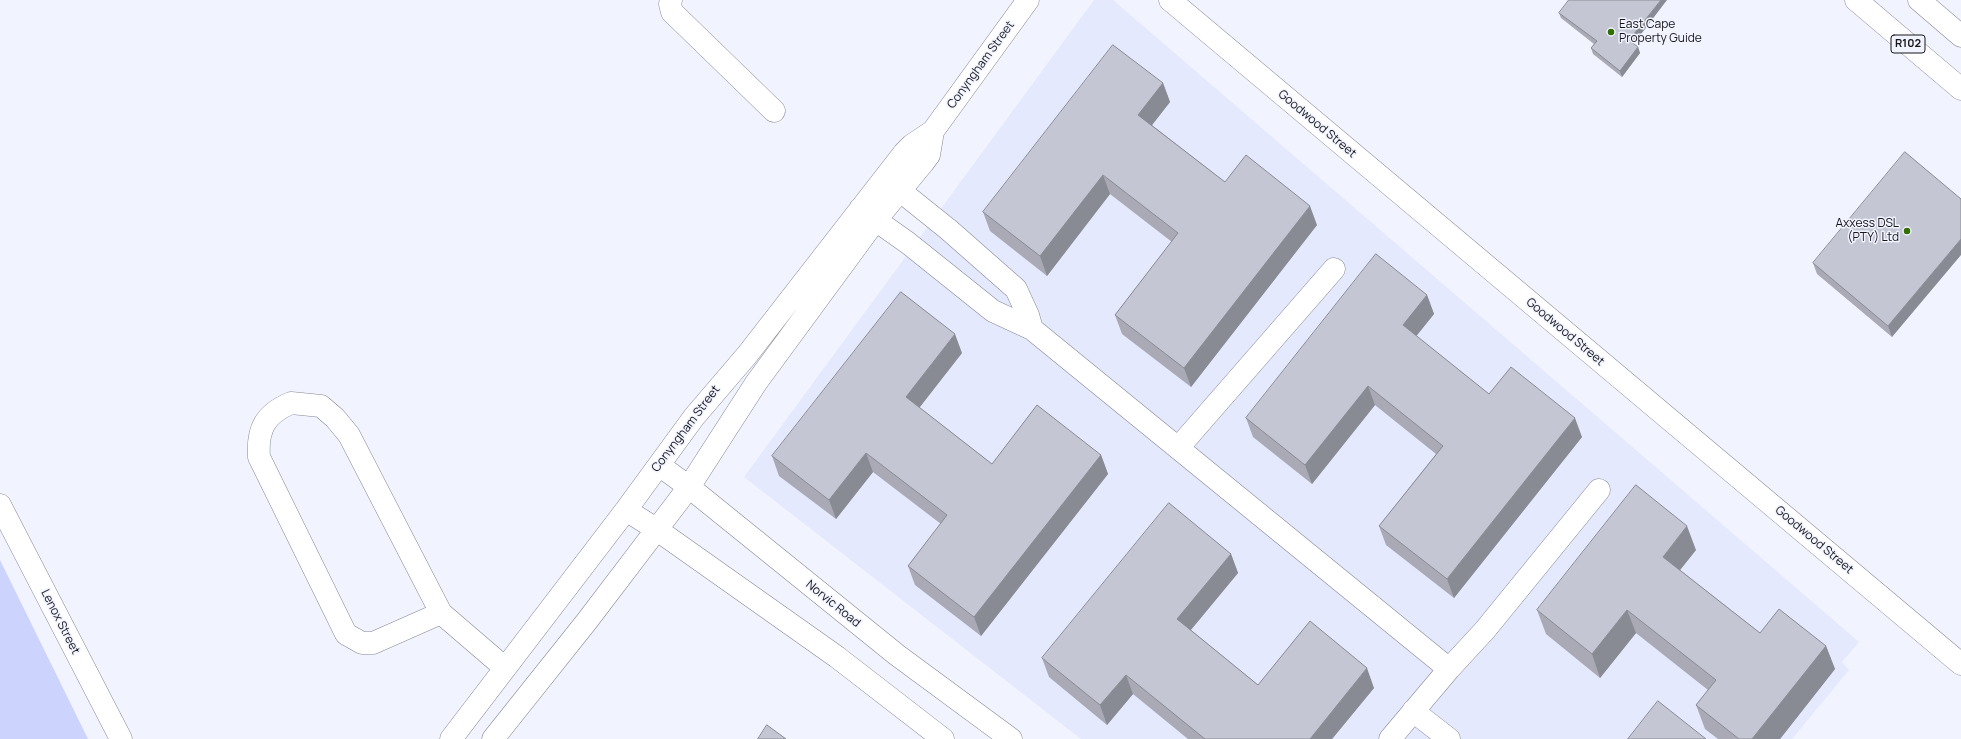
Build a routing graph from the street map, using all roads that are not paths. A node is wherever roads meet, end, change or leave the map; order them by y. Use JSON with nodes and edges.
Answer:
{"nodes":[{"id":1,"x":671,"y":0,"type":"edge"},
{"id":2,"x":1028,"y":0,"type":"edge"},
{"id":3,"x":1170,"y":0,"type":"edge"},
{"id":4,"x":1856,"y":0,"type":"edge"},
{"id":5,"x":1919,"y":0,"type":"edge"},
{"id":6,"x":1961,"y":36,"type":"edge"},
{"id":7,"x":1961,"y":89,"type":"edge"},
{"id":8,"x":774,"y":111,"type":"dead end"},
{"id":9,"x":892,"y":184,"type":"junction"},
{"id":10,"x":868,"y":215,"type":"junction"},
{"id":11,"x":1334,"y":269,"type":"dead end"},
{"id":12,"x":1032,"y":329,"type":"junction"},
{"id":13,"x":1178,"y":448,"type":"junction"},
{"id":14,"x":659,"y":465,"type":"junction"},
{"id":15,"x":689,"y":487,"type":"junction"},
{"id":16,"x":1599,"y":490,"type":"dead end"},
{"id":17,"x":0,"y":505,"type":"edge"},
{"id":18,"x":626,"y":510,"type":"junction"},
{"id":19,"x":656,"y":529,"type":"junction"},
{"id":20,"x":441,"y":613,"type":"junction"},
{"id":21,"x":1961,"y":664,"type":"edge"},
{"id":22,"x":504,"y":668,"type":"junction"},
{"id":23,"x":1449,"y":669,"type":"junction"},
{"id":24,"x":1413,"y":711,"type":"junction"},
{"id":25,"x":121,"y":739,"type":"edge"},
{"id":26,"x":451,"y":739,"type":"edge"},
{"id":27,"x":493,"y":739,"type":"edge"},
{"id":28,"x":942,"y":739,"type":"edge"},
{"id":29,"x":1011,"y":739,"type":"edge"},
{"id":30,"x":1390,"y":739,"type":"edge"},
{"id":31,"x":1449,"y":739,"type":"edge"}],
"edges":[{"from":1,"to":8,"type":"street"},
{"from":2,"to":9,"type":"street","name":"Conyngham Street"},
{"from":3,"to":21,"type":"street","name":"Goodwood Street"},
{"from":4,"to":7,"type":"street","number":"R102"},
{"from":5,"to":6,"type":"street"},
{"from":9,"to":10,"type":"street","name":"Conyngham Street"},
{"from":9,"to":12,"type":"street"},
{"from":10,"to":12,"type":"street"},
{"from":10,"to":14,"type":"street","name":"Conyngham Street"},
{"from":10,"to":15,"type":"street","name":"Conyngham Street"},
{"from":11,"to":13,"type":"street"},
{"from":12,"to":13,"type":"street"},
{"from":13,"to":23,"type":"street"},
{"from":14,"to":15,"type":"street","name":"Norvic Road"},
{"from":14,"to":18,"type":"street","name":"Conyngham Street"},
{"from":15,"to":19,"type":"street","name":"Conyngham Street"},
{"from":15,"to":29,"type":"street","name":"Norvic Road"},
{"from":16,"to":23,"type":"street"},
{"from":17,"to":25,"type":"street","name":"Lenox Street"},
{"from":18,"to":19,"type":"street"},
{"from":18,"to":22,"type":"street","name":"Conyngham Street"},
{"from":19,"to":27,"type":"street","name":"Conyngham Street"},
{"from":19,"to":28,"type":"street"},
{"from":20,"to":20,"type":"street"},
{"from":20,"to":22,"type":"street"},
{"from":22,"to":26,"type":"street","name":"Conyngham Street"},
{"from":23,"to":24,"type":"street"},
{"from":24,"to":30,"type":"street"},
{"from":24,"to":31,"type":"street"}]}
